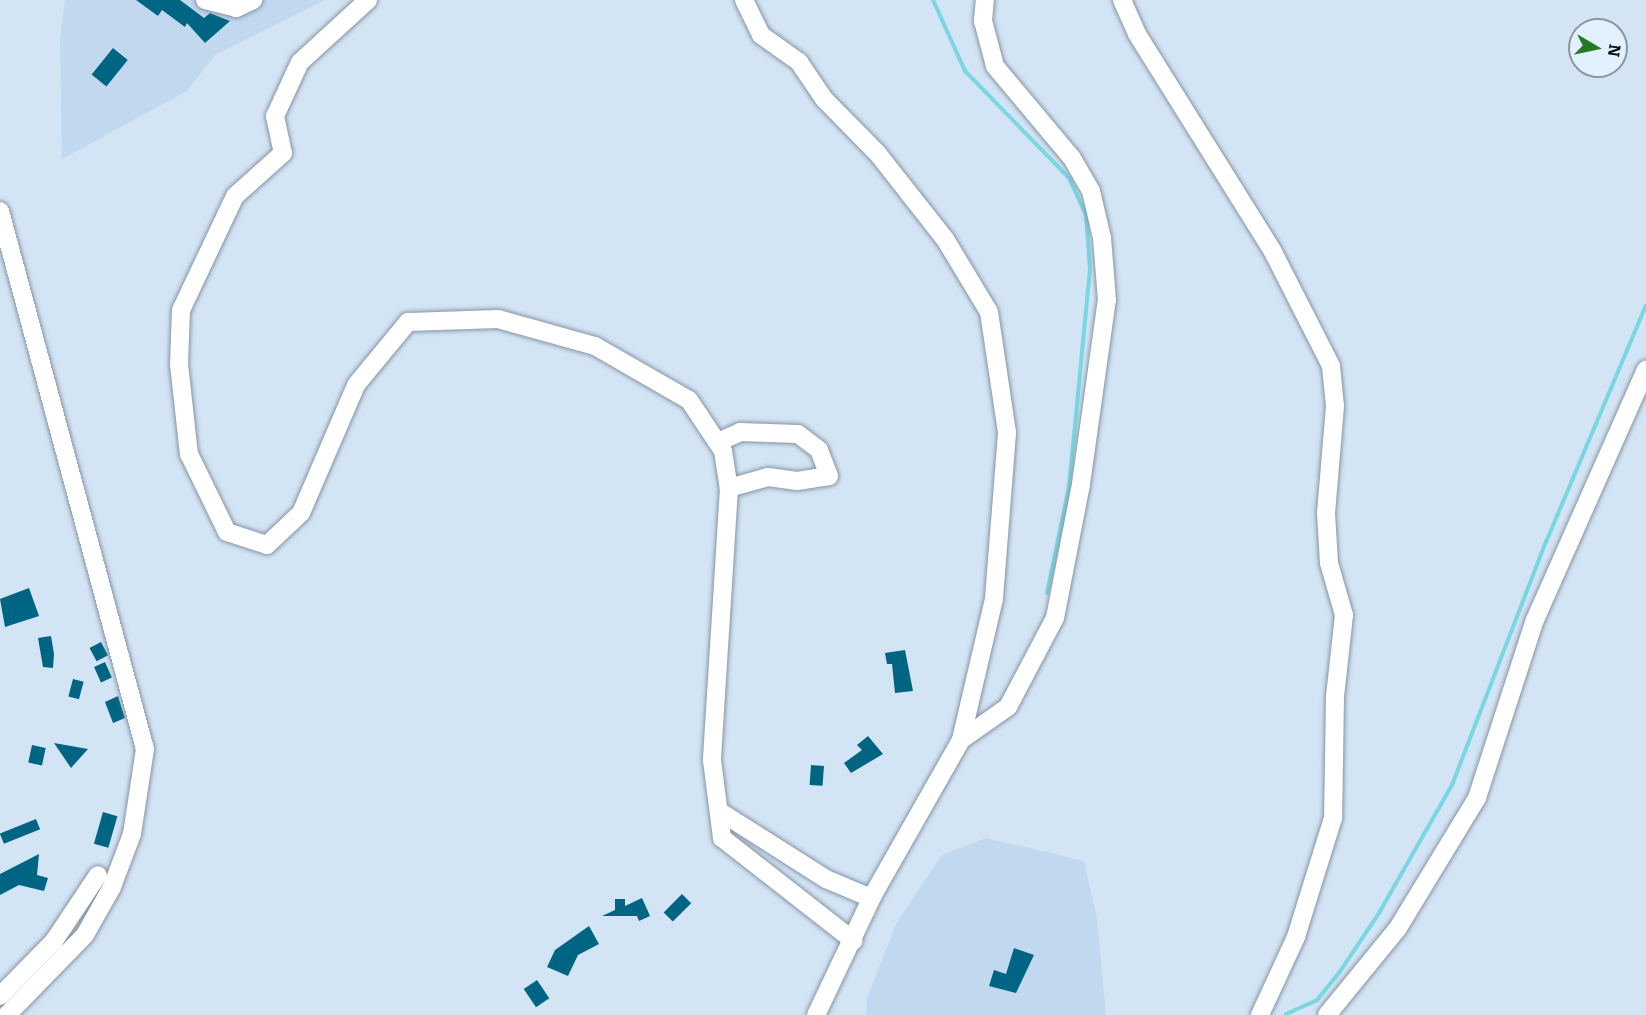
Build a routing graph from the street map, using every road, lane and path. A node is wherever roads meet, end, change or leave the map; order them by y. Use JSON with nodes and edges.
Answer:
{"nodes":[{"id":1,"x":205,"y":0,"type":"edge"},
{"id":2,"x":253,"y":0,"type":"edge"},
{"id":3,"x":368,"y":0,"type":"edge"},
{"id":4,"x":730,"y":0,"type":"edge"},
{"id":5,"x":985,"y":0,"type":"edge"},
{"id":6,"x":1122,"y":0,"type":"edge"},
{"id":7,"x":747,"y":2,"type":"edge"},
{"id":8,"x":0,"y":212,"type":"edge"},
{"id":9,"x":1646,"y":370,"type":"edge"},
{"id":10,"x":718,"y":442,"type":"junction"},
{"id":11,"x":729,"y":488,"type":"junction"},
{"id":12,"x":961,"y":740,"type":"junction"},
{"id":13,"x":719,"y":812,"type":"junction"},
{"id":14,"x":98,"y":875,"type":"dead end"},
{"id":15,"x":872,"y":898,"type":"junction"},
{"id":16,"x":854,"y":941,"type":"junction"},
{"id":17,"x":0,"y":996,"type":"edge"},
{"id":18,"x":829,"y":1006,"type":"edge"},
{"id":19,"x":6,"y":1015,"type":"edge"},
{"id":20,"x":816,"y":1015,"type":"edge"},
{"id":21,"x":1260,"y":1015,"type":"edge"},
{"id":22,"x":1327,"y":1015,"type":"edge"}],
"edges":[{"from":1,"to":2,"type":"street"},
{"from":3,"to":10,"type":"street"},
{"from":4,"to":7,"type":"street"},
{"from":5,"to":12,"type":"street"},
{"from":6,"to":21,"type":"street"},
{"from":7,"to":12,"type":"street"},
{"from":8,"to":19,"type":"street"},
{"from":9,"to":22,"type":"street"},
{"from":10,"to":11,"type":"street"},
{"from":10,"to":11,"type":"street"},
{"from":11,"to":13,"type":"street"},
{"from":12,"to":15,"type":"street"},
{"from":13,"to":15,"type":"street"},
{"from":13,"to":16,"type":"street"},
{"from":14,"to":17,"type":"street"},
{"from":15,"to":16,"type":"street"},
{"from":16,"to":18,"type":"street"},
{"from":18,"to":20,"type":"street"}]}
